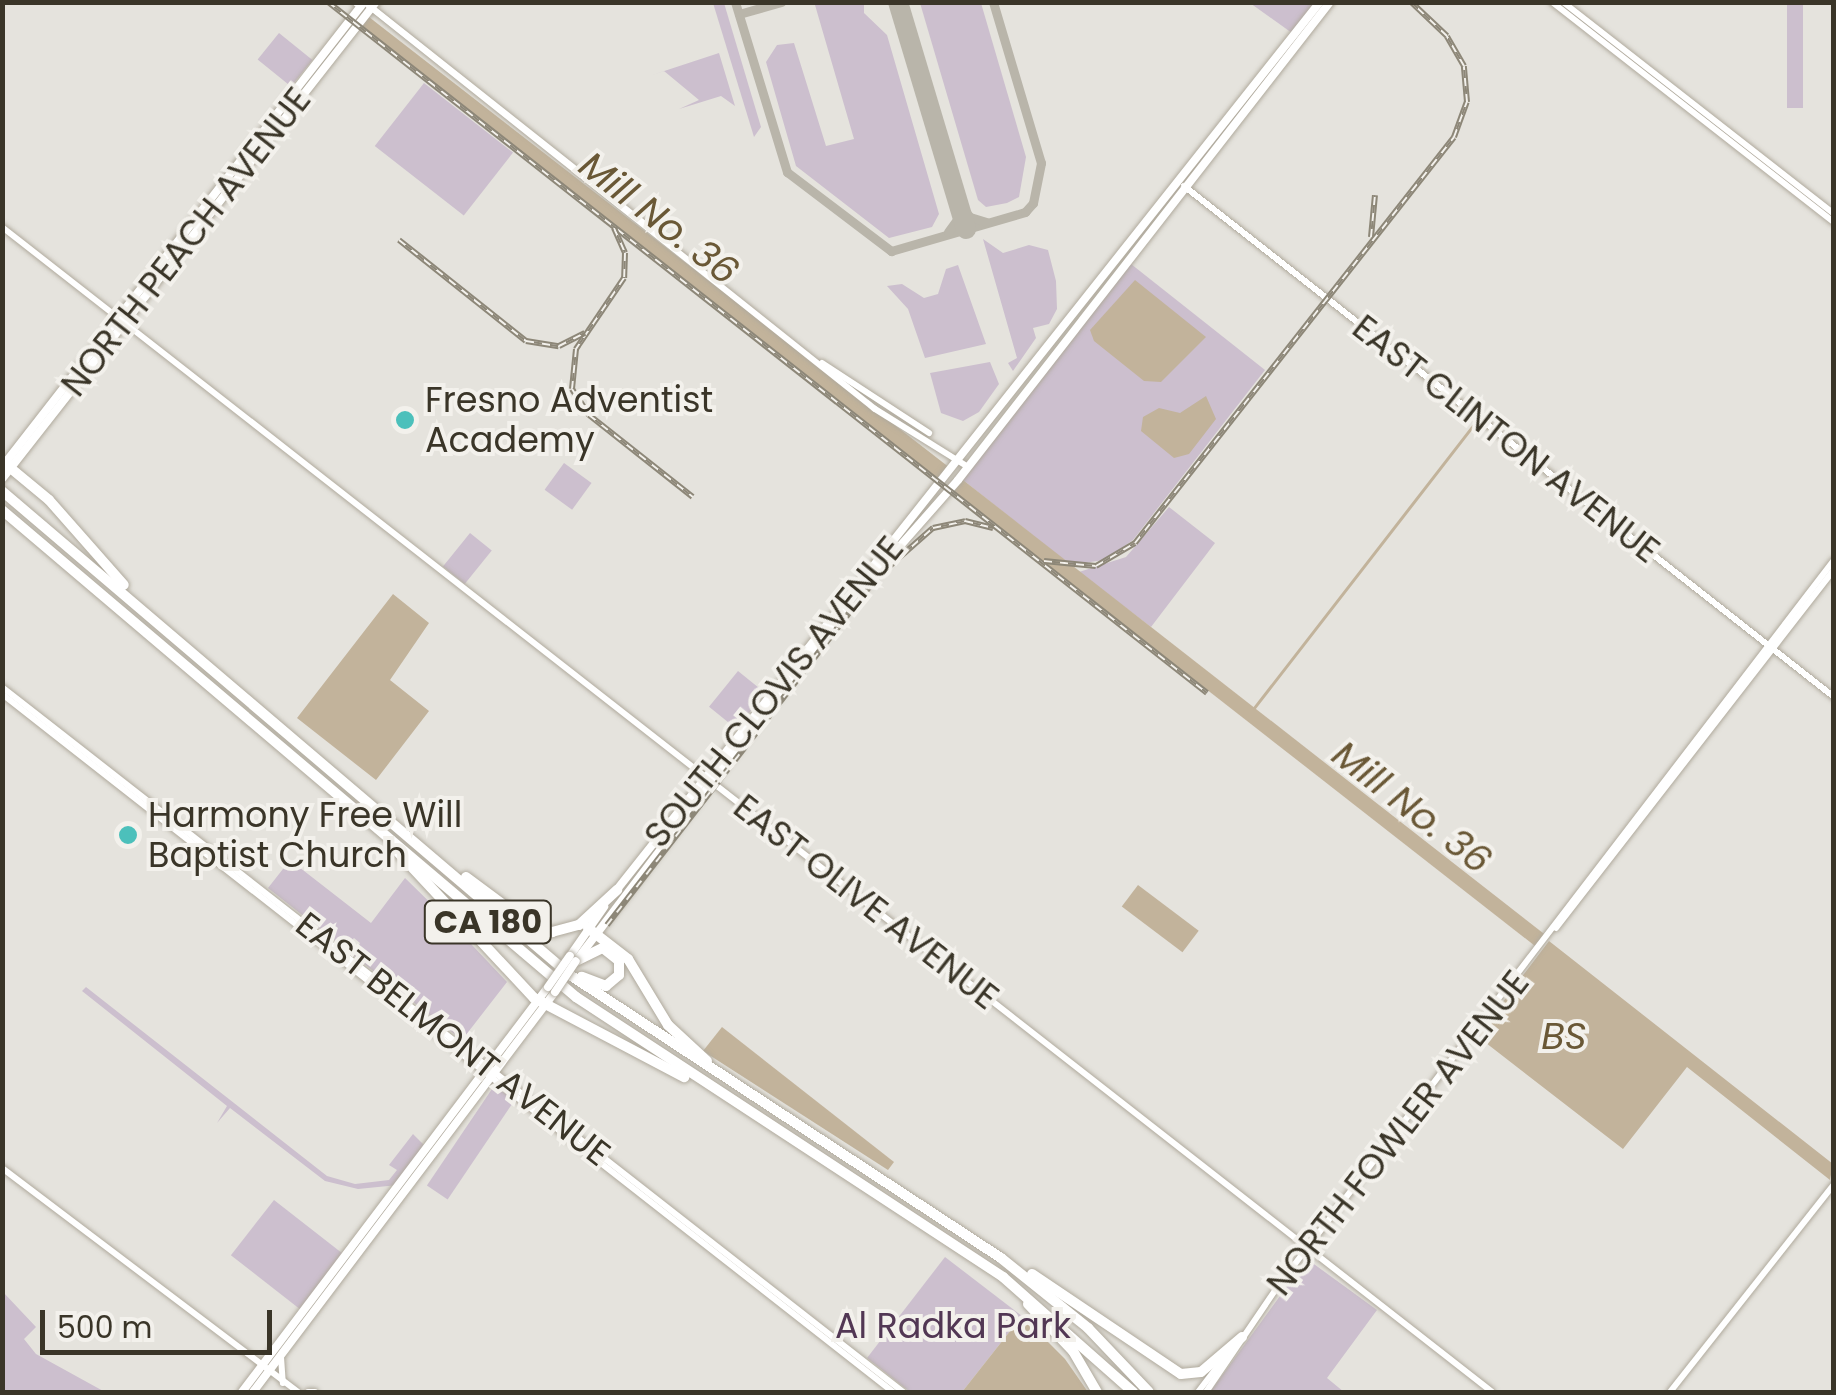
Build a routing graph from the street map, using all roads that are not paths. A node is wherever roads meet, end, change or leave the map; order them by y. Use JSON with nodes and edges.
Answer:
{"nodes":[{"id":1,"x":1320,"y":2,"type":"edge"},
{"id":2,"x":1330,"y":2,"type":"edge"},
{"id":3,"x":1552,"y":2,"type":"edge"},
{"id":4,"x":1563,"y":2,"type":"edge"},
{"id":5,"x":363,"y":8,"type":"edge"},
{"id":6,"x":258,"y":144,"type":"junction"},
{"id":7,"x":551,"y":152,"type":"junction"},
{"id":8,"x":1182,"y":184,"type":"junction"},
{"id":9,"x":609,"y":198,"type":"junction"},
{"id":10,"x":1834,"y":214,"type":"edge"},
{"id":11,"x":198,"y":218,"type":"junction"},
{"id":12,"x":1834,"y":222,"type":"edge"},
{"id":13,"x":2,"y":227,"type":"edge"},
{"id":14,"x":181,"y":250,"type":"junction"},
{"id":15,"x":122,"y":321,"type":"junction"},
{"id":16,"x":861,"y":399,"type":"junction"},
{"id":17,"x":897,"y":416,"type":"junction"},
{"id":18,"x":44,"y":421,"type":"junction"},
{"id":19,"x":966,"y":462,"type":"junction"},
{"id":20,"x":5,"y":465,"type":"edge"},
{"id":21,"x":3,"y":479,"type":"edge"},
{"id":22,"x":2,"y":491,"type":"edge"},
{"id":23,"x":2,"y":512,"type":"edge"},
{"id":24,"x":1834,"y":565,"type":"edge"},
{"id":25,"x":174,"y":636,"type":"junction"},
{"id":26,"x":1770,"y":647,"type":"junction"},
{"id":27,"x":2,"y":691,"type":"edge"},
{"id":28,"x":1834,"y":697,"type":"edge"},
{"id":29,"x":708,"y":778,"type":"junction"},
{"id":30,"x":335,"y":789,"type":"junction"},
{"id":31,"x":386,"y":815,"type":"junction"},
{"id":32,"x":1620,"y":842,"type":"junction"},
{"id":33,"x":637,"y":864,"type":"junction"},
{"id":34,"x":1602,"y":872,"type":"junction"},
{"id":35,"x":617,"y":890,"type":"junction"},
{"id":36,"x":612,"y":907,"type":"junction"},
{"id":37,"x":498,"y":913,"type":"junction"},
{"id":38,"x":1555,"y":929,"type":"junction"},
{"id":39,"x":591,"y":930,"type":"junction"},
{"id":40,"x":573,"y":959,"type":"junction"},
{"id":41,"x":542,"y":1003,"type":"junction"},
{"id":42,"x":492,"y":1072,"type":"junction"},
{"id":43,"x":763,"y":1104,"type":"junction"},
{"id":44,"x":460,"y":1107,"type":"junction"},
{"id":45,"x":756,"y":1117,"type":"junction"},
{"id":46,"x":448,"y":1124,"type":"junction"},
{"id":47,"x":443,"y":1142,"type":"junction"},
{"id":48,"x":427,"y":1163,"type":"junction"},
{"id":49,"x":2,"y":1168,"type":"edge"},
{"id":50,"x":1834,"y":1184,"type":"edge"},
{"id":51,"x":963,"y":1233,"type":"junction"},
{"id":52,"x":1305,"y":1251,"type":"junction"},
{"id":53,"x":986,"y":1266,"type":"junction"},
{"id":54,"x":336,"y":1271,"type":"junction"},
{"id":55,"x":316,"y":1310,"type":"junction"},
{"id":56,"x":1242,"y":1337,"type":"junction"},
{"id":57,"x":843,"y":1353,"type":"junction"},
{"id":58,"x":280,"y":1357,"type":"junction"},
{"id":59,"x":265,"y":1370,"type":"junction"},
{"id":60,"x":876,"y":1371,"type":"junction"},
{"id":61,"x":286,"y":1390,"type":"edge"},
{"id":62,"x":242,"y":1392,"type":"edge"},
{"id":63,"x":253,"y":1392,"type":"edge"},
{"id":64,"x":298,"y":1392,"type":"edge"},
{"id":65,"x":893,"y":1392,"type":"edge"},
{"id":66,"x":903,"y":1392,"type":"edge"},
{"id":67,"x":1097,"y":1392,"type":"edge"},
{"id":68,"x":1133,"y":1392,"type":"edge"},
{"id":69,"x":1152,"y":1392,"type":"edge"},
{"id":70,"x":1198,"y":1392,"type":"edge"},
{"id":71,"x":1206,"y":1392,"type":"edge"},
{"id":72,"x":1492,"y":1392,"type":"edge"},
{"id":73,"x":1670,"y":1392,"type":"edge"}],
"edges":[{"from":1,"to":8,"type":"main road","name":"SOUTH CLOVIS AVENUE"},
{"from":2,"to":8,"type":"main road","name":"SOUTH CLOVIS AVENUE"},
{"from":3,"to":12,"type":"main road"},
{"from":4,"to":10,"type":"main road"},
{"from":5,"to":6,"type":"main road","name":"NORTH PEACH AVENUE"},
{"from":5,"to":6,"type":"main road","name":"NORTH PEACH AVENUE"},
{"from":5,"to":7,"type":"main road"},
{"from":5,"to":7,"type":"main road"},
{"from":6,"to":11,"type":"main road","name":"NORTH PEACH AVENUE"},
{"from":6,"to":14,"type":"main road","name":"NORTH PEACH AVENUE"},
{"from":7,"to":9,"type":"main road"},
{"from":7,"to":9,"type":"main road"},
{"from":8,"to":19,"type":"main road","name":"SOUTH CLOVIS AVENUE"},
{"from":8,"to":26,"type":"main road","name":"EAST CLINTON AVENUE"},
{"from":9,"to":16,"type":"main road"},
{"from":9,"to":17,"type":"main road"},
{"from":11,"to":14,"type":"main road"},
{"from":11,"to":15,"type":"main road","name":"NORTH PEACH AVENUE"},
{"from":13,"to":15,"type":"main road","name":"EAST OLIVE AVENUE"},
{"from":14,"to":15,"type":"main road","name":"NORTH PEACH AVENUE"},
{"from":15,"to":18,"type":"main road","name":"NORTH PEACH AVENUE"},
{"from":15,"to":18,"type":"main road","name":"NORTH PEACH AVENUE"},
{"from":15,"to":29,"type":"main road","name":"EAST OLIVE AVENUE"},
{"from":16,"to":17,"type":"main road"},
{"from":16,"to":19,"type":"main road"},
{"from":17,"to":19,"type":"main road"},
{"from":18,"to":20,"type":"main road","name":"NORTH PEACH AVENUE"},
{"from":18,"to":20,"type":"main road","name":"NORTH PEACH AVENUE"},
{"from":19,"to":29,"type":"main road","name":"SOUTH CLOVIS AVENUE"},
{"from":20,"to":21,"type":"main road","name":"NORTH PEACH AVENUE"},
{"from":20,"to":25,"type":"highway"},
{"from":22,"to":25,"type":"highway","number":"CA 180"},
{"from":23,"to":30,"type":"highway","number":"CA 180"},
{"from":24,"to":26,"type":"main road","name":"NORTH FOWLER AVENUE"},
{"from":24,"to":26,"type":"main road","name":"NORTH FOWLER AVENUE"},
{"from":25,"to":31,"type":"highway","number":"CA 180"},
{"from":26,"to":28,"type":"main road","name":"EAST CLINTON AVENUE"},
{"from":26,"to":32,"type":"main road","name":"NORTH FOWLER AVENUE"},
{"from":26,"to":34,"type":"main road","name":"NORTH FOWLER AVENUE"},
{"from":27,"to":42,"type":"main road","name":"EAST BELMONT AVENUE"},
{"from":29,"to":33,"type":"main road","name":"SOUTH CLOVIS AVENUE"},
{"from":29,"to":36,"type":"main road","name":"SOUTH CLOVIS AVENUE"},
{"from":29,"to":52,"type":"main road","name":"EAST OLIVE AVENUE"},
{"from":30,"to":41,"type":"highway"},
{"from":30,"to":45,"type":"highway","number":"CA 180"},
{"from":31,"to":35,"type":"highway"},
{"from":31,"to":37,"type":"highway","number":"CA 180"},
{"from":32,"to":34,"type":"main road"},
{"from":32,"to":38,"type":"main road","name":"NORTH FOWLER AVENUE"},
{"from":33,"to":35,"type":"main road","name":"SOUTH CLOVIS AVENUE"},
{"from":33,"to":36,"type":"main road"},
{"from":34,"to":38,"type":"main road","name":"NORTH FOWLER AVENUE"},
{"from":35,"to":39,"type":"main road","name":"SOUTH CLOVIS AVENUE"},
{"from":36,"to":39,"type":"main road","name":"SOUTH CLOVIS AVENUE"},
{"from":37,"to":40,"type":"highway"},
{"from":37,"to":43,"type":"highway","number":"CA 180"},
{"from":38,"to":52,"type":"main road","name":"NORTH FOWLER AVENUE"},
{"from":39,"to":40,"type":"main road","name":"SOUTH CLOVIS AVENUE"},
{"from":39,"to":43,"type":"highway"},
{"from":40,"to":41,"type":"main road","name":"SOUTH CLOVIS AVENUE","bridge":true},
{"from":41,"to":42,"type":"main road","name":"SOUTH CLOVIS AVENUE"},
{"from":41,"to":45,"type":"highway"},
{"from":42,"to":44,"type":"main road","name":"SOUTH CLOVIS AVENUE"},
{"from":42,"to":47,"type":"main road","name":"SOUTH CLOVIS AVENUE"},
{"from":42,"to":57,"type":"main road","name":"EAST BELMONT AVENUE"},
{"from":42,"to":60,"type":"main road","name":"EAST BELMONT AVENUE"},
{"from":43,"to":51,"type":"highway","number":"CA 180"},
{"from":44,"to":46,"type":"main road","name":"SOUTH CLOVIS AVENUE"},
{"from":44,"to":47,"type":"main road"},
{"from":45,"to":53,"type":"highway","number":"CA 180"},
{"from":46,"to":48,"type":"main road"},
{"from":46,"to":54,"type":"main road","name":"SOUTH CLOVIS AVENUE"},
{"from":47,"to":48,"type":"main road","name":"SOUTH CLOVIS AVENUE"},
{"from":48,"to":55,"type":"main road","name":"SOUTH CLOVIS AVENUE"},
{"from":49,"to":59,"type":"main road"},
{"from":50,"to":73,"type":"main road"},
{"from":51,"to":56,"type":"highway"},
{"from":51,"to":69,"type":"highway","number":"CA 180"},
{"from":52,"to":56,"type":"main road","name":"NORTH FOWLER AVENUE"},
{"from":52,"to":72,"type":"main road","name":"EAST OLIVE AVENUE"},
{"from":53,"to":67,"type":"highway"},
{"from":53,"to":68,"type":"highway","number":"CA 180"},
{"from":54,"to":55,"type":"main road"},
{"from":54,"to":59,"type":"main road","name":"SOUTH CLOVIS AVENUE"},
{"from":55,"to":58,"type":"main road","name":"SOUTH CLOVIS AVENUE"},
{"from":56,"to":70,"type":"main road","name":"NORTH FOWLER AVENUE"},
{"from":56,"to":71,"type":"main road","name":"NORTH FOWLER AVENUE"},
{"from":57,"to":60,"type":"main road"},
{"from":57,"to":65,"type":"main road","name":"EAST BELMONT AVENUE"},
{"from":58,"to":59,"type":"main road","name":"SOUTH CLOVIS AVENUE"},
{"from":58,"to":61,"type":"main road"},
{"from":59,"to":61,"type":"main road"},
{"from":59,"to":62,"type":"main road","name":"SOUTH CLOVIS AVENUE"},
{"from":59,"to":63,"type":"main road","name":"SOUTH CLOVIS AVENUE"},
{"from":60,"to":66,"type":"main road","name":"EAST BELMONT AVENUE"},
{"from":61,"to":64,"type":"main road"}]}
